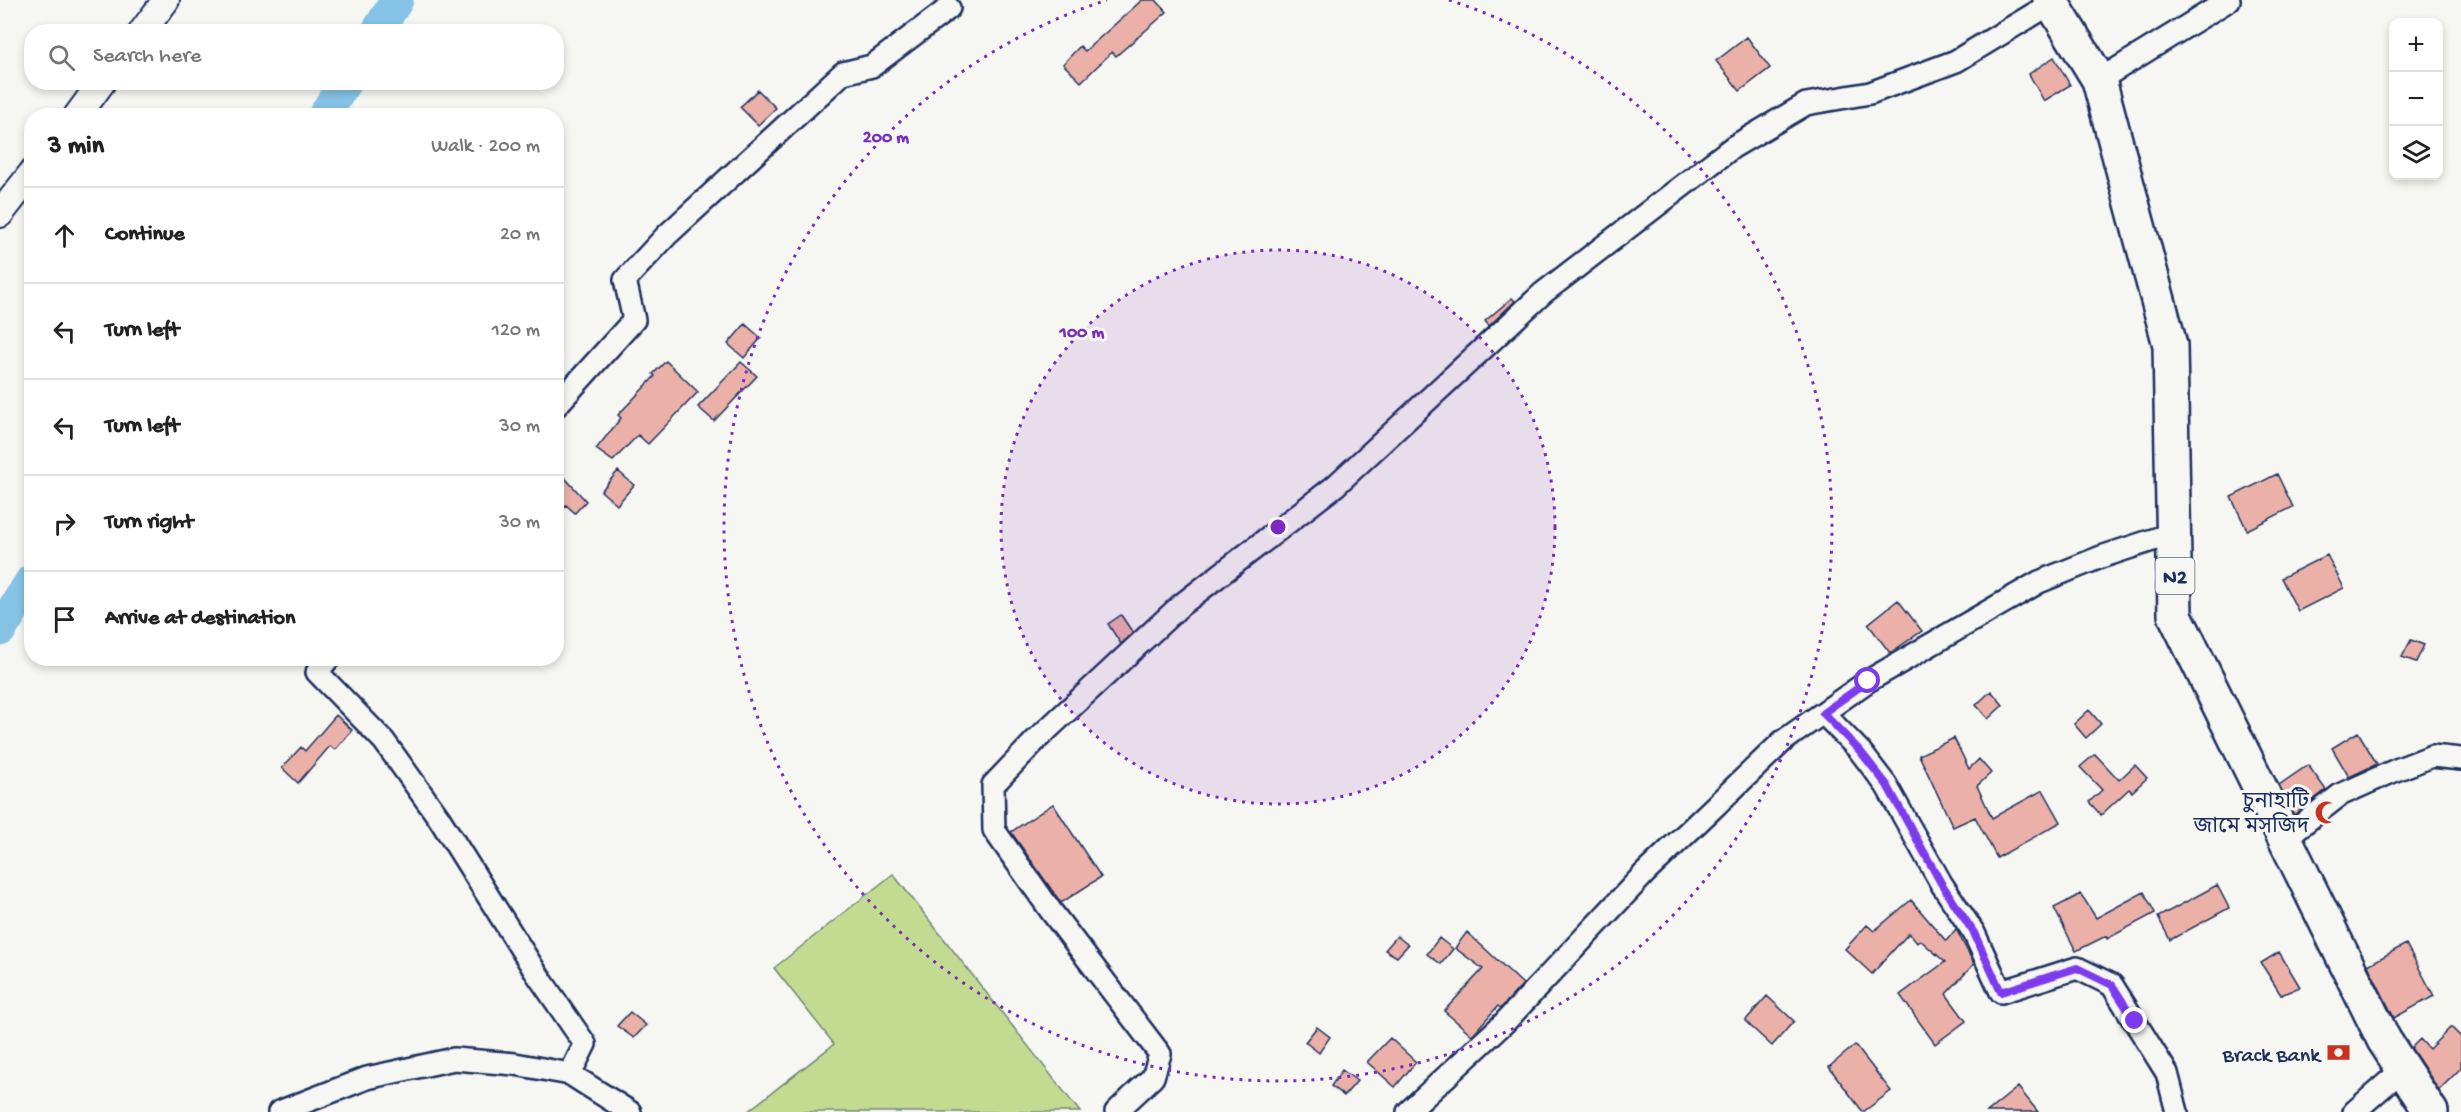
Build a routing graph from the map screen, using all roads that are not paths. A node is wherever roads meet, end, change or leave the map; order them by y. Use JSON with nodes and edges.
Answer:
{"nodes":[{"id":1,"x":166,"y":0,"type":"edge"},
{"id":2,"x":2229,"y":0,"type":"edge"},
{"id":3,"x":2051,"y":2,"type":"edge"},
{"id":4,"x":949,"y":8,"type":"dead end"},
{"id":5,"x":148,"y":24,"type":"edge"},
{"id":6,"x":2099,"y":80,"type":"junction"},
{"id":7,"x":96,"y":90,"type":"edge"},
{"id":8,"x":83,"y":108,"type":"edge"},
{"id":9,"x":24,"y":184,"type":"edge"},
{"id":10,"x":0,"y":214,"type":"edge"},
{"id":11,"x":564,"y":397,"type":"edge"},
{"id":12,"x":2174,"y":533,"type":"junction"},
{"id":13,"x":322,"y":666,"type":"edge"},
{"id":14,"x":1823,"y":713,"type":"junction"},
{"id":15,"x":2461,"y":759,"type":"edge"},
{"id":16,"x":2285,"y":838,"type":"junction"},
{"id":17,"x":2403,"y":1069,"type":"junction"},
{"id":18,"x":570,"y":1074,"type":"junction"},
{"id":19,"x":279,"y":1112,"type":"edge"},
{"id":20,"x":630,"y":1112,"type":"edge"},
{"id":21,"x":1116,"y":1112,"type":"edge"},
{"id":22,"x":1408,"y":1112,"type":"edge"},
{"id":23,"x":2177,"y":1112,"type":"edge"},
{"id":24,"x":2354,"y":1112,"type":"edge"},
{"id":25,"x":2432,"y":1112,"type":"edge"}],
"edges":[{"from":1,"to":5,"type":"street"},
{"from":2,"to":6,"type":"street"},
{"from":3,"to":6,"type":"highway","number":"N2"},
{"from":3,"to":21,"type":"street"},
{"from":4,"to":11,"type":"street"},
{"from":6,"to":12,"type":"highway","number":"N2"},
{"from":7,"to":8,"type":"street"},
{"from":9,"to":10,"type":"street"},
{"from":12,"to":14,"type":"street"},
{"from":12,"to":16,"type":"highway","number":"N2"},
{"from":13,"to":18,"type":"street"},
{"from":14,"to":22,"type":"street"},
{"from":14,"to":23,"type":"street"},
{"from":15,"to":16,"type":"street"},
{"from":16,"to":17,"type":"highway","number":"N2"},
{"from":17,"to":24,"type":"street"},
{"from":17,"to":25,"type":"highway","number":"N2"},
{"from":18,"to":19,"type":"street"},
{"from":18,"to":20,"type":"street"}]}
